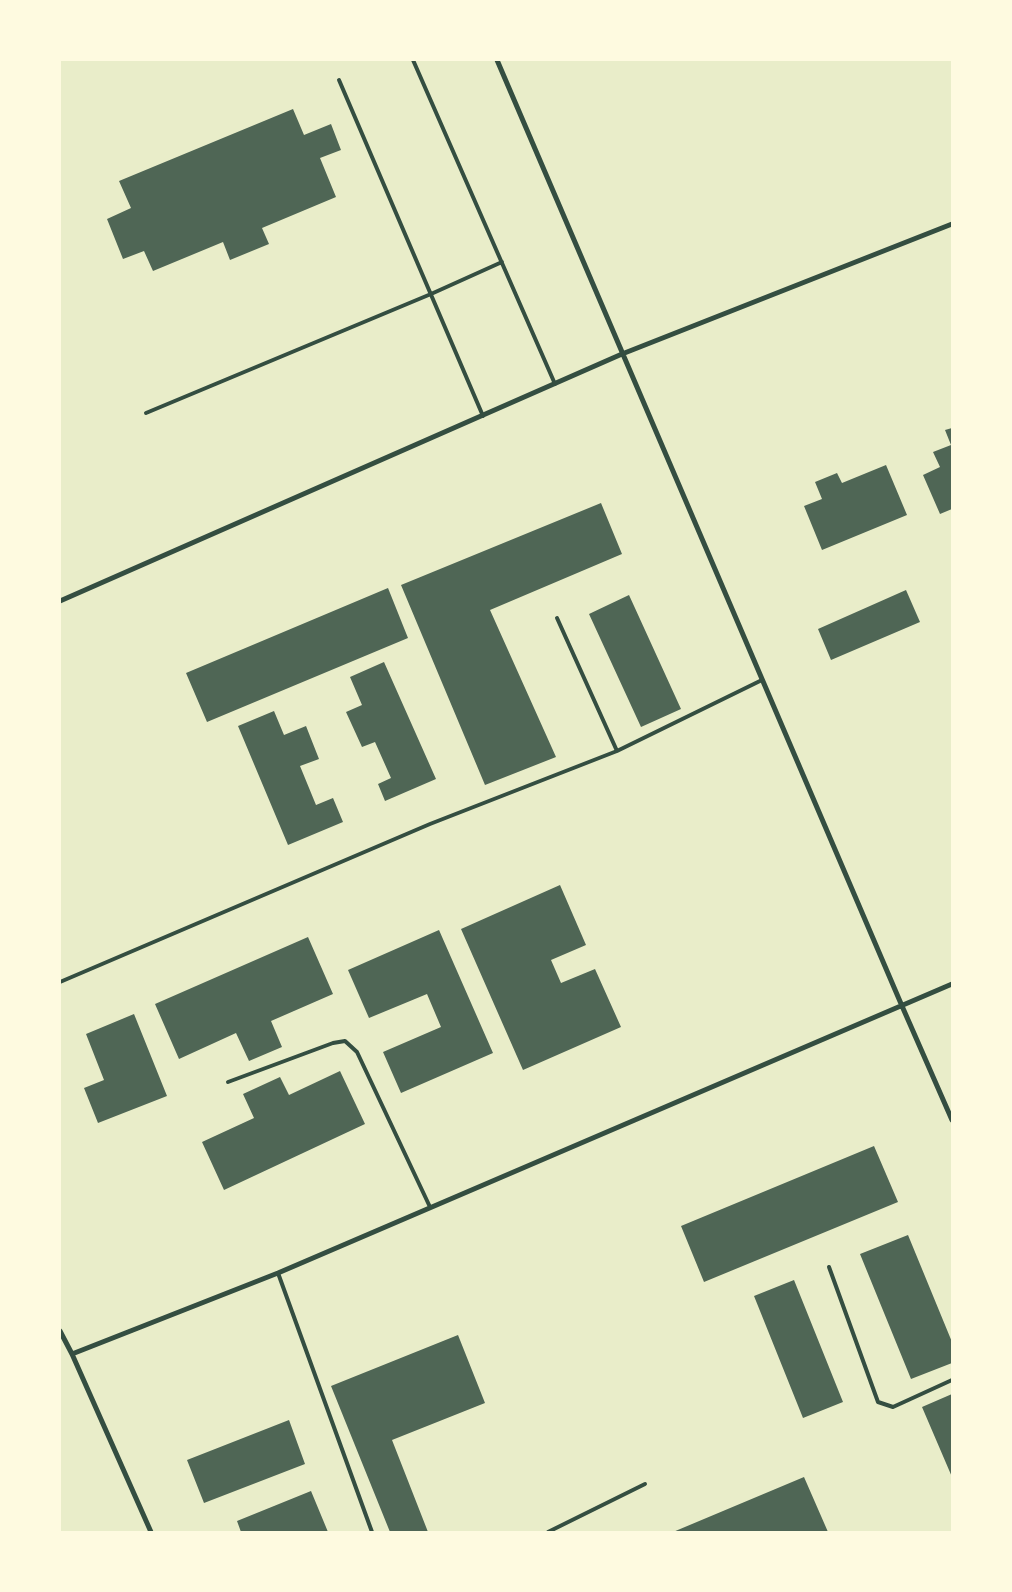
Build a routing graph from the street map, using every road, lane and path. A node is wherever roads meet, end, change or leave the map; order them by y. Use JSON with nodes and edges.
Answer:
{"nodes":[{"id":1,"x":413,"y":60,"type":"edge"},
{"id":2,"x":497,"y":60,"type":"edge"},
{"id":3,"x":339,"y":80,"type":"dead end"},
{"id":4,"x":952,"y":224,"type":"edge"},
{"id":5,"x":502,"y":262,"type":"junction"},
{"id":6,"x":431,"y":294,"type":"junction"},
{"id":7,"x":622,"y":354,"type":"junction"},
{"id":8,"x":555,"y":384,"type":"junction"},
{"id":9,"x":146,"y":413,"type":"dead end"},
{"id":10,"x":483,"y":416,"type":"junction"},
{"id":11,"x":60,"y":601,"type":"edge"},
{"id":12,"x":557,"y":618,"type":"dead end"},
{"id":13,"x":762,"y":680,"type":"junction"},
{"id":14,"x":617,"y":751,"type":"junction"},
{"id":15,"x":60,"y":982,"type":"edge"},
{"id":16,"x":952,"y":984,"type":"edge"},
{"id":17,"x":902,"y":1006,"type":"junction"},
{"id":18,"x":228,"y":1082,"type":"dead end"},
{"id":19,"x":952,"y":1120,"type":"edge"},
{"id":20,"x":430,"y":1207,"type":"junction"},
{"id":21,"x":830,"y":1268,"type":"dead end"},
{"id":22,"x":278,"y":1273,"type":"junction"},
{"id":23,"x":60,"y":1331,"type":"edge"},
{"id":24,"x":72,"y":1354,"type":"junction"},
{"id":25,"x":952,"y":1380,"type":"edge"},
{"id":26,"x":645,"y":1484,"type":"dead end"},
{"id":27,"x":151,"y":1532,"type":"edge"},
{"id":28,"x":372,"y":1532,"type":"edge"},
{"id":29,"x":548,"y":1532,"type":"edge"}],
"edges":[{"from":1,"to":5,"type":"lane"},
{"from":2,"to":7,"type":"street"},
{"from":3,"to":6,"type":"lane"},
{"from":4,"to":7,"type":"street"},
{"from":5,"to":6,"type":"lane"},
{"from":5,"to":8,"type":"lane"},
{"from":6,"to":9,"type":"lane"},
{"from":6,"to":10,"type":"lane"},
{"from":7,"to":8,"type":"street"},
{"from":7,"to":13,"type":"street"},
{"from":8,"to":10,"type":"street"},
{"from":10,"to":11,"type":"street"},
{"from":12,"to":14,"type":"lane"},
{"from":13,"to":14,"type":"lane"},
{"from":13,"to":17,"type":"street"},
{"from":14,"to":15,"type":"lane"},
{"from":16,"to":17,"type":"street"},
{"from":17,"to":19,"type":"street"},
{"from":17,"to":20,"type":"street"},
{"from":18,"to":20,"type":"lane"},
{"from":20,"to":22,"type":"street"},
{"from":21,"to":25,"type":"lane"},
{"from":22,"to":24,"type":"street"},
{"from":22,"to":28,"type":"lane"},
{"from":23,"to":24,"type":"street"},
{"from":24,"to":27,"type":"street"},
{"from":26,"to":29,"type":"lane"}]}
